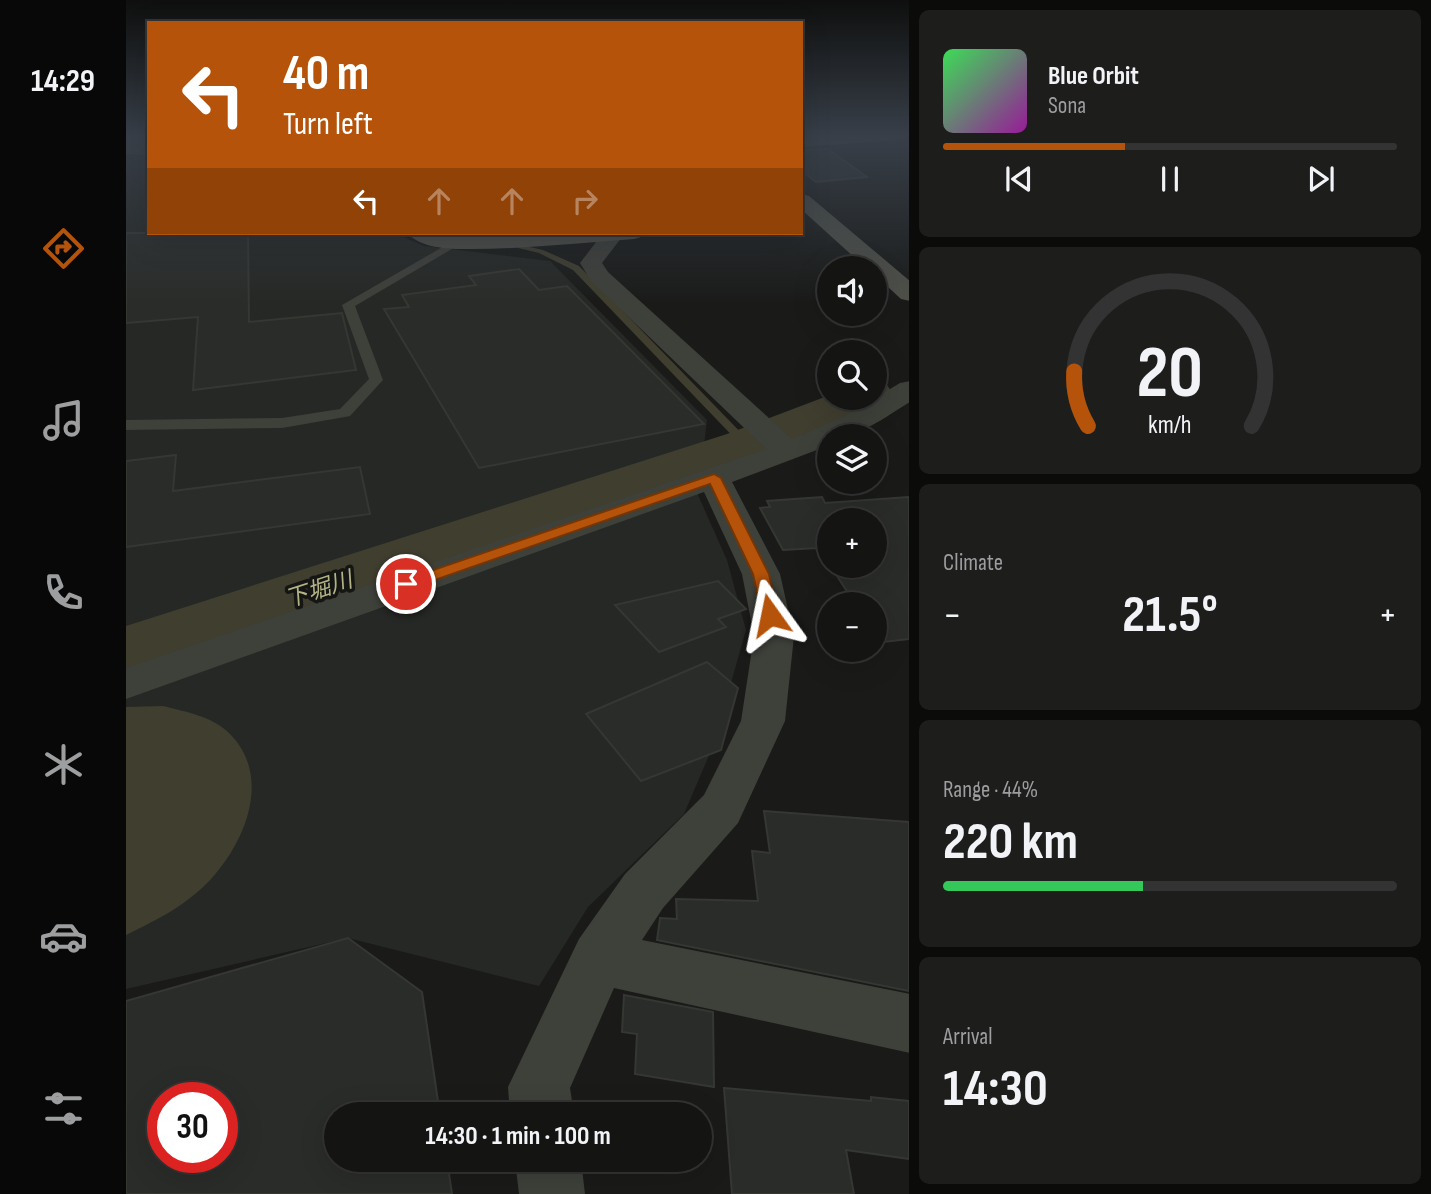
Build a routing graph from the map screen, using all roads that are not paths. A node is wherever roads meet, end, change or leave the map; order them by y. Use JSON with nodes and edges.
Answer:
{"nodes":[{"id":1,"x":803,"y":201,"type":"edge"},
{"id":2,"x":827,"y":222,"type":"junction"},
{"id":3,"x":803,"y":223,"type":"edge"},
{"id":4,"x":424,"y":235,"type":"edge"},
{"id":5,"x":591,"y":235,"type":"edge"},
{"id":6,"x":619,"y":235,"type":"edge"},
{"id":7,"x":466,"y":242,"type":"junction"},
{"id":8,"x":909,"y":295,"type":"edge"},
{"id":9,"x":909,"y":389,"type":"edge"},
{"id":10,"x":126,"y":425,"type":"edge"},
{"id":11,"x":788,"y":452,"type":"junction"},
{"id":12,"x":714,"y":478,"type":"junction"},
{"id":13,"x":126,"y":684,"type":"edge"},
{"id":14,"x":599,"y":958,"type":"junction"},
{"id":15,"x":909,"y":1024,"type":"edge"},
{"id":16,"x":541,"y":1102,"type":"edge"},
{"id":17,"x":549,"y":1172,"type":"edge"},
{"id":18,"x":552,"y":1194,"type":"edge"}],
"edges":[{"from":1,"to":2,"type":"street"},
{"from":2,"to":3,"type":"street"},
{"from":2,"to":8,"type":"street"},
{"from":4,"to":7,"type":"street"},
{"from":5,"to":7,"type":"street"},
{"from":6,"to":11,"type":"street"},
{"from":7,"to":10,"type":"lane"},
{"from":9,"to":11,"type":"street"},
{"from":11,"to":12,"type":"street"},
{"from":12,"to":13,"type":"street"},
{"from":12,"to":14,"type":"street"},
{"from":14,"to":15,"type":"street"},
{"from":14,"to":16,"type":"street"},
{"from":17,"to":18,"type":"street"}]}
